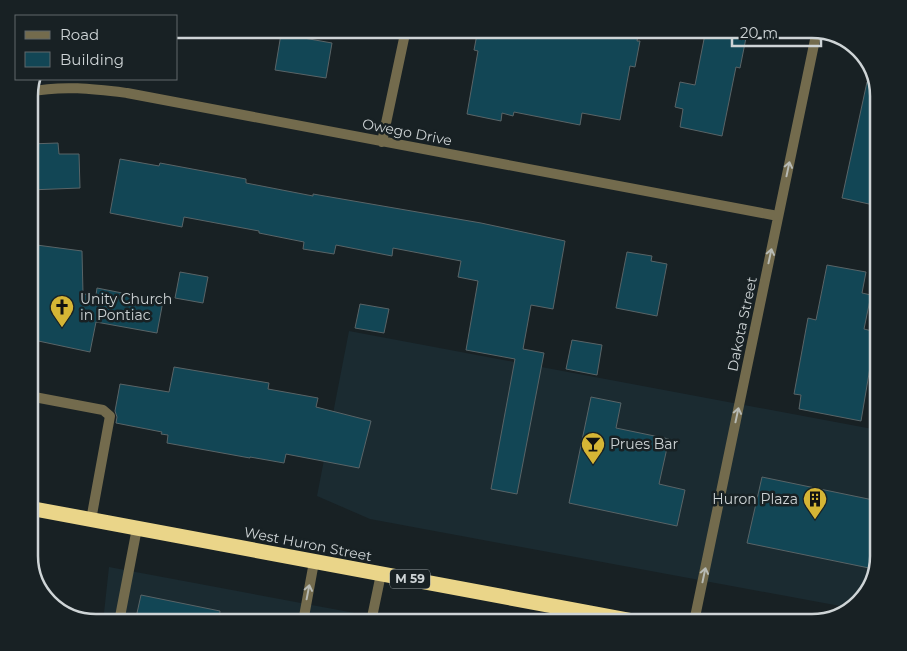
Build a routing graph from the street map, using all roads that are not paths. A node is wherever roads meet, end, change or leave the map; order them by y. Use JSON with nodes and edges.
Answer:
{"nodes":[{"id":1,"x":404,"y":38,"type":"edge"},
{"id":2,"x":815,"y":38,"type":"edge"},
{"id":3,"x":38,"y":91,"type":"edge"},
{"id":4,"x":382,"y":142,"type":"junction"},
{"id":5,"x":778,"y":216,"type":"junction"},
{"id":6,"x":38,"y":398,"type":"edge"},
{"id":7,"x":38,"y":510,"type":"edge"},
{"id":8,"x":91,"y":520,"type":"junction"},
{"id":9,"x":137,"y":528,"type":"junction"},
{"id":10,"x":314,"y":562,"type":"junction"},
{"id":11,"x":381,"y":574,"type":"junction"},
{"id":12,"x":121,"y":614,"type":"edge"},
{"id":13,"x":304,"y":614,"type":"edge"},
{"id":14,"x":373,"y":614,"type":"edge"},
{"id":15,"x":596,"y":614,"type":"edge"},
{"id":16,"x":696,"y":614,"type":"edge"}],
"edges":[{"from":1,"to":4,"type":"street"},
{"from":5,"to":2,"type":"street","name":"Dakota Street","one_way":true},
{"from":3,"to":4,"type":"street","name":"Owego Drive"},
{"from":4,"to":5,"type":"street","name":"Owego Drive"},
{"from":16,"to":5,"type":"street","name":"Dakota Street","one_way":true},
{"from":6,"to":8,"type":"street"},
{"from":7,"to":8,"type":"highway","name":"West Huron Street","number":"M 59"},
{"from":8,"to":9,"type":"highway","name":"West Huron Street","number":"M 59"},
{"from":9,"to":10,"type":"highway","name":"West Huron Street","number":"M 59"},
{"from":9,"to":12,"type":"street"},
{"from":10,"to":11,"type":"highway","name":"West Huron Street","number":"M 59"},
{"from":13,"to":10,"type":"street","one_way":true},
{"from":11,"to":14,"type":"street"},
{"from":11,"to":15,"type":"highway","name":"West Huron Street","number":"M 59"}]}
